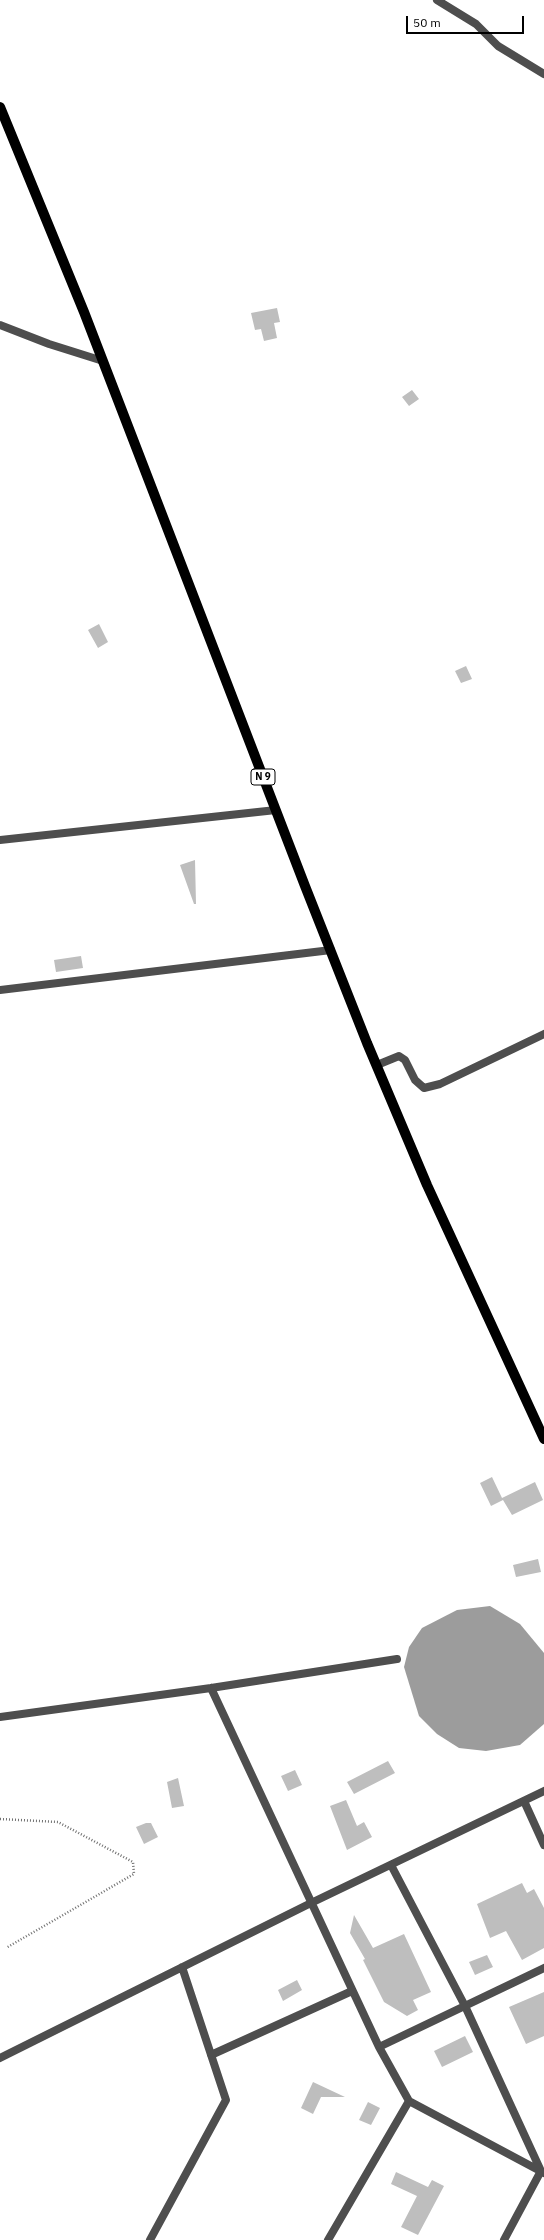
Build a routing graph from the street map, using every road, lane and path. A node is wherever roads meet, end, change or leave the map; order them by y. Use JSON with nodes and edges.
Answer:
{"nodes":[{"id":1,"x":437,"y":0,"type":"edge"},
{"id":2,"x":544,"y":74,"type":"edge"},
{"id":3,"x":0,"y":107,"type":"edge"},
{"id":4,"x":0,"y":326,"type":"edge"},
{"id":5,"x":103,"y":361,"type":"junction"},
{"id":6,"x":276,"y":810,"type":"junction"},
{"id":7,"x":0,"y":840,"type":"edge"},
{"id":8,"x":331,"y":950,"type":"junction"},
{"id":9,"x":0,"y":990,"type":"edge"},
{"id":10,"x":544,"y":1034,"type":"edge"},
{"id":11,"x":377,"y":1065,"type":"junction"},
{"id":12,"x":544,"y":1439,"type":"edge"},
{"id":13,"x":397,"y":1659,"type":"dead end"},
{"id":14,"x":211,"y":1688,"type":"junction"},
{"id":15,"x":0,"y":1717,"type":"edge"},
{"id":16,"x":544,"y":1791,"type":"edge"},
{"id":17,"x":524,"y":1801,"type":"junction"},
{"id":18,"x":0,"y":1819,"type":"edge"},
{"id":19,"x":544,"y":1845,"type":"edge"},
{"id":20,"x":391,"y":1865,"type":"junction"},
{"id":21,"x":311,"y":1903,"type":"junction"},
{"id":22,"x":6,"y":1948,"type":"dead end"},
{"id":23,"x":182,"y":1967,"type":"junction"},
{"id":24,"x":544,"y":1968,"type":"edge"},
{"id":25,"x":352,"y":1990,"type":"junction"},
{"id":26,"x":465,"y":2006,"type":"junction"},
{"id":27,"x":379,"y":2047,"type":"junction"},
{"id":28,"x":211,"y":2054,"type":"junction"},
{"id":29,"x":0,"y":2058,"type":"edge"},
{"id":30,"x":409,"y":2102,"type":"junction"},
{"id":31,"x":542,"y":2172,"type":"edge"},
{"id":32,"x":150,"y":2240,"type":"edge"},
{"id":33,"x":328,"y":2240,"type":"edge"},
{"id":34,"x":504,"y":2240,"type":"edge"}],
"edges":[{"from":1,"to":2,"type":"street"},
{"from":3,"to":5,"type":"main road","number":"N 9"},
{"from":4,"to":5,"type":"street"},
{"from":5,"to":6,"type":"main road","number":"N 9"},
{"from":6,"to":7,"type":"street"},
{"from":6,"to":8,"type":"main road","number":"N 9"},
{"from":8,"to":9,"type":"street"},
{"from":8,"to":11,"type":"main road","number":"N 9"},
{"from":10,"to":11,"type":"street"},
{"from":11,"to":12,"type":"main road","number":"N 9"},
{"from":13,"to":14,"type":"street"},
{"from":14,"to":15,"type":"street"},
{"from":14,"to":21,"type":"street"},
{"from":16,"to":17,"type":"street"},
{"from":17,"to":19,"type":"street"},
{"from":17,"to":20,"type":"street"},
{"from":18,"to":22,"type":"path"},
{"from":20,"to":21,"type":"street"},
{"from":20,"to":26,"type":"street"},
{"from":21,"to":23,"type":"street"},
{"from":21,"to":25,"type":"street"},
{"from":23,"to":28,"type":"street"},
{"from":23,"to":29,"type":"street"},
{"from":24,"to":26,"type":"street"},
{"from":25,"to":27,"type":"street"},
{"from":25,"to":28,"type":"street"},
{"from":26,"to":27,"type":"street"},
{"from":26,"to":31,"type":"street"},
{"from":27,"to":30,"type":"street"},
{"from":28,"to":32,"type":"street"},
{"from":30,"to":31,"type":"street"},
{"from":30,"to":33,"type":"street"},
{"from":31,"to":34,"type":"street"}]}
